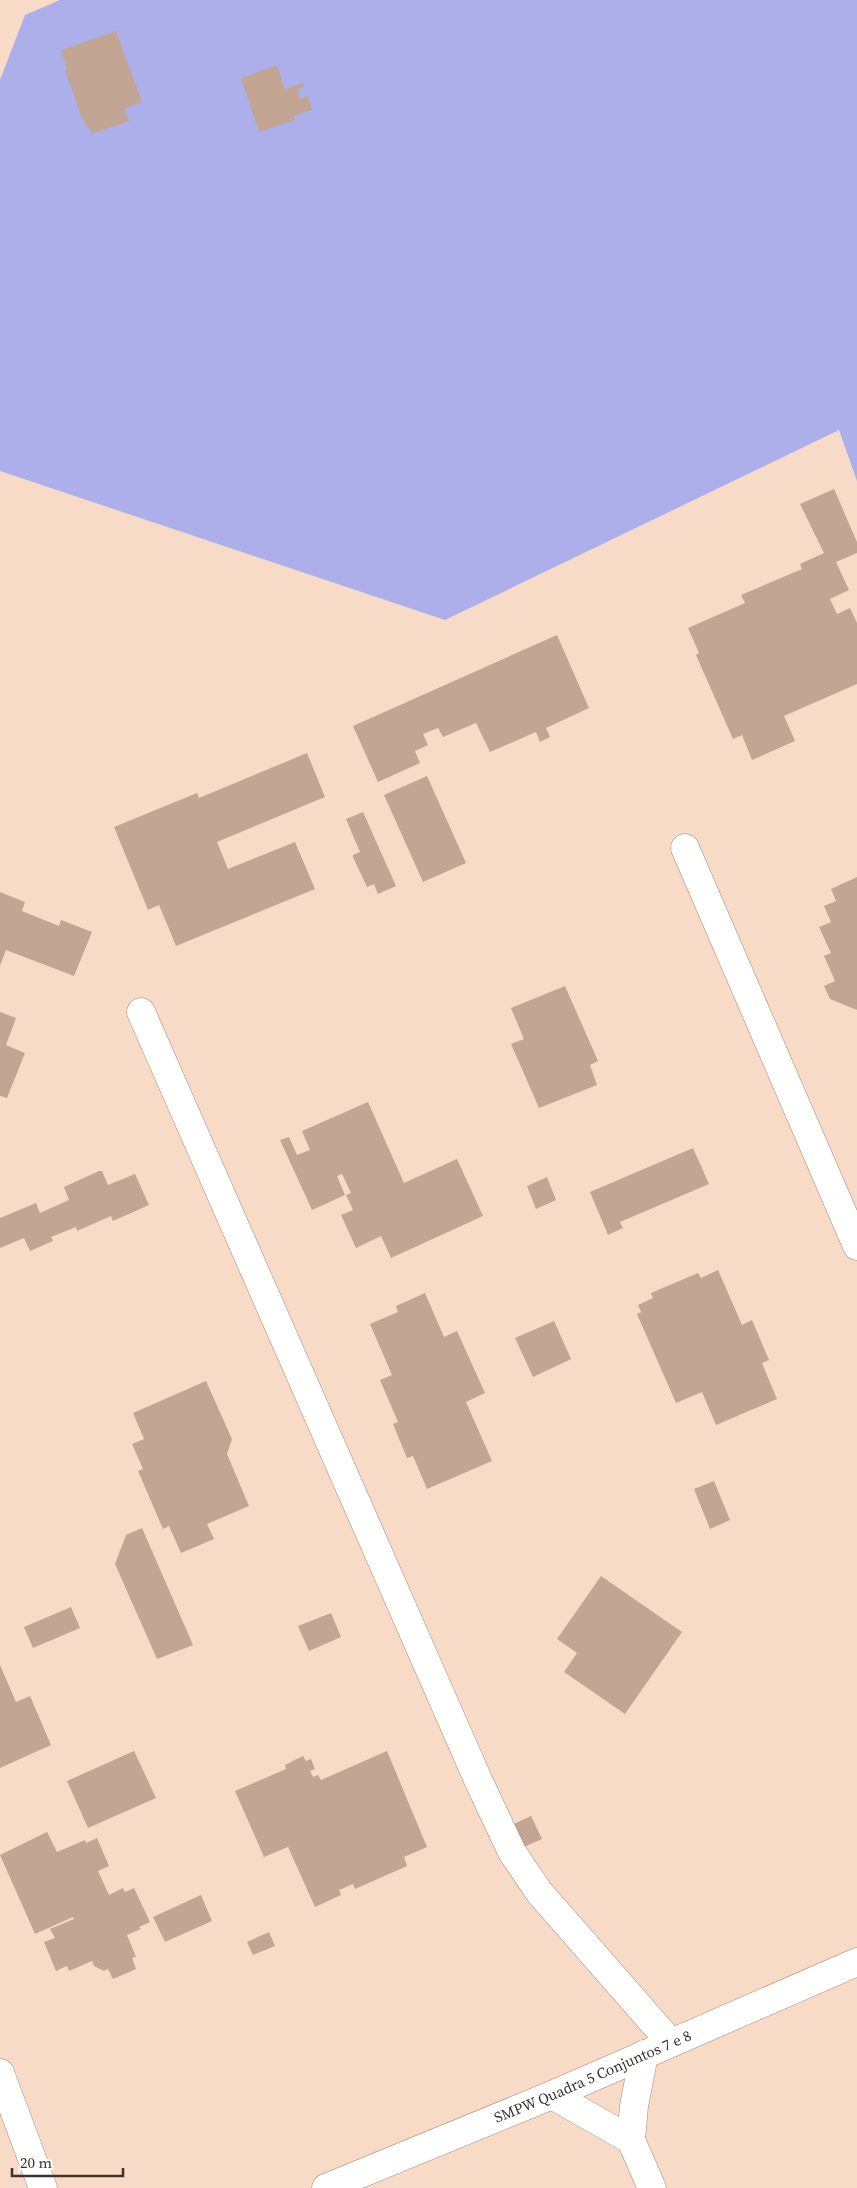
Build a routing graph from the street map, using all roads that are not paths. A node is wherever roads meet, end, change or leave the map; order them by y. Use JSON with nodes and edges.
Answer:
{"nodes":[{"id":1,"x":685,"y":848,"type":"dead end"},
{"id":2,"x":141,"y":1012,"type":"dead end"},
{"id":3,"x":857,"y":1246,"type":"edge"},
{"id":4,"x":857,"y":1962,"type":"edge"},
{"id":5,"x":671,"y":2043,"type":"junction"},
{"id":6,"x":644,"y":2054,"type":"junction"},
{"id":7,"x":0,"y":2073,"type":"edge"},
{"id":8,"x":552,"y":2095,"type":"junction"},
{"id":9,"x":631,"y":2140,"type":"junction"},
{"id":10,"x":43,"y":2188,"type":"edge"},
{"id":11,"x":326,"y":2188,"type":"edge"},
{"id":12,"x":652,"y":2188,"type":"edge"}],
"edges":[{"from":1,"to":3,"type":"street"},
{"from":2,"to":5,"type":"street"},
{"from":4,"to":5,"type":"street","name":"SMPW Quadra 5 Conjuntos 7 e 8"},
{"from":5,"to":6,"type":"street","name":"SMPW Quadra 5 Conjuntos 7 e 8"},
{"from":6,"to":8,"type":"street","name":"SMPW Quadra 5 Conjuntos 7 e 8"},
{"from":6,"to":9,"type":"street"},
{"from":7,"to":10,"type":"street"},
{"from":8,"to":9,"type":"street"},
{"from":8,"to":11,"type":"street","name":"SMPW Quadra 5 Conjuntos 7 e 8"},
{"from":9,"to":12,"type":"street"}]}
